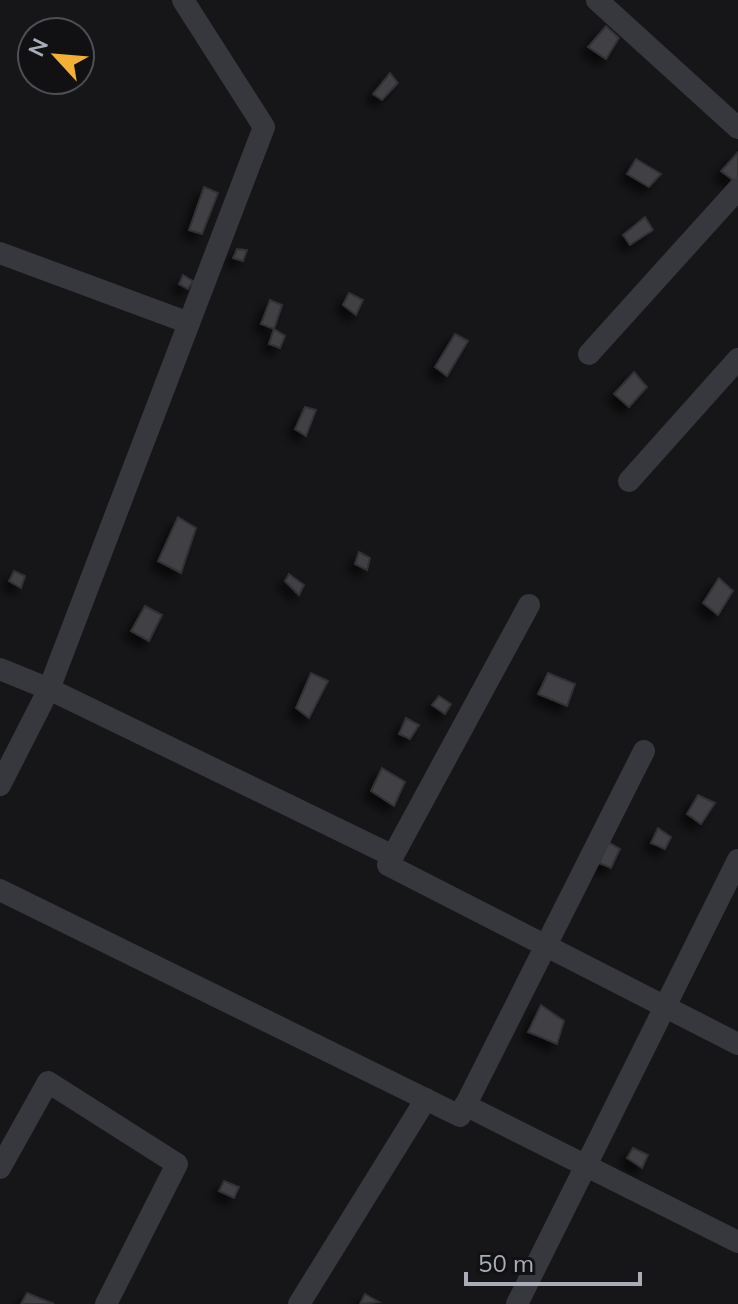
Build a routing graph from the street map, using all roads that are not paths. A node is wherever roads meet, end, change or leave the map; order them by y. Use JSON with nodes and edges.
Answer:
{"nodes":[{"id":1,"x":183,"y":0,"type":"edge"},
{"id":2,"x":597,"y":0,"type":"edge"},
{"id":3,"x":738,"y":128,"type":"edge"},
{"id":4,"x":738,"y":189,"type":"edge"},
{"id":5,"x":0,"y":253,"type":"edge"},
{"id":6,"x":189,"y":323,"type":"junction"},
{"id":7,"x":589,"y":354,"type":"dead end"},
{"id":8,"x":738,"y":359,"type":"edge"},
{"id":9,"x":629,"y":481,"type":"dead end"},
{"id":10,"x":529,"y":605,"type":"dead end"},
{"id":11,"x":0,"y":669,"type":"edge"},
{"id":12,"x":49,"y":689,"type":"junction"},
{"id":13,"x":644,"y":751,"type":"dead end"},
{"id":14,"x":0,"y":785,"type":"edge"},
{"id":15,"x":393,"y":856,"type":"junction"},
{"id":16,"x":738,"y":860,"type":"edge"},
{"id":17,"x":0,"y":890,"type":"edge"},
{"id":18,"x":546,"y":946,"type":"junction"},
{"id":19,"x":665,"y":1007,"type":"junction"},
{"id":20,"x":738,"y":1044,"type":"edge"},
{"id":21,"x":426,"y":1099,"type":"junction"},
{"id":22,"x":465,"y":1105,"type":"junction"},
{"id":23,"x":586,"y":1166,"type":"junction"},
{"id":24,"x":0,"y":1168,"type":"edge"},
{"id":25,"x":738,"y":1242,"type":"edge"},
{"id":26,"x":106,"y":1304,"type":"edge"},
{"id":27,"x":299,"y":1304,"type":"edge"},
{"id":28,"x":517,"y":1304,"type":"edge"}],
"edges":[{"from":1,"to":6,"type":"street"},
{"from":2,"to":3,"type":"street"},
{"from":4,"to":7,"type":"street"},
{"from":5,"to":6,"type":"street"},
{"from":6,"to":12,"type":"street"},
{"from":8,"to":9,"type":"street"},
{"from":10,"to":15,"type":"street"},
{"from":11,"to":12,"type":"street"},
{"from":12,"to":14,"type":"street"},
{"from":12,"to":15,"type":"street"},
{"from":13,"to":18,"type":"street"},
{"from":15,"to":18,"type":"street"},
{"from":16,"to":19,"type":"street"},
{"from":17,"to":21,"type":"street"},
{"from":18,"to":19,"type":"street"},
{"from":18,"to":22,"type":"street"},
{"from":19,"to":20,"type":"street"},
{"from":19,"to":23,"type":"street"},
{"from":21,"to":22,"type":"street"},
{"from":21,"to":27,"type":"street"},
{"from":22,"to":23,"type":"street"},
{"from":23,"to":25,"type":"street"},
{"from":23,"to":28,"type":"street"},
{"from":24,"to":26,"type":"street"}]}
